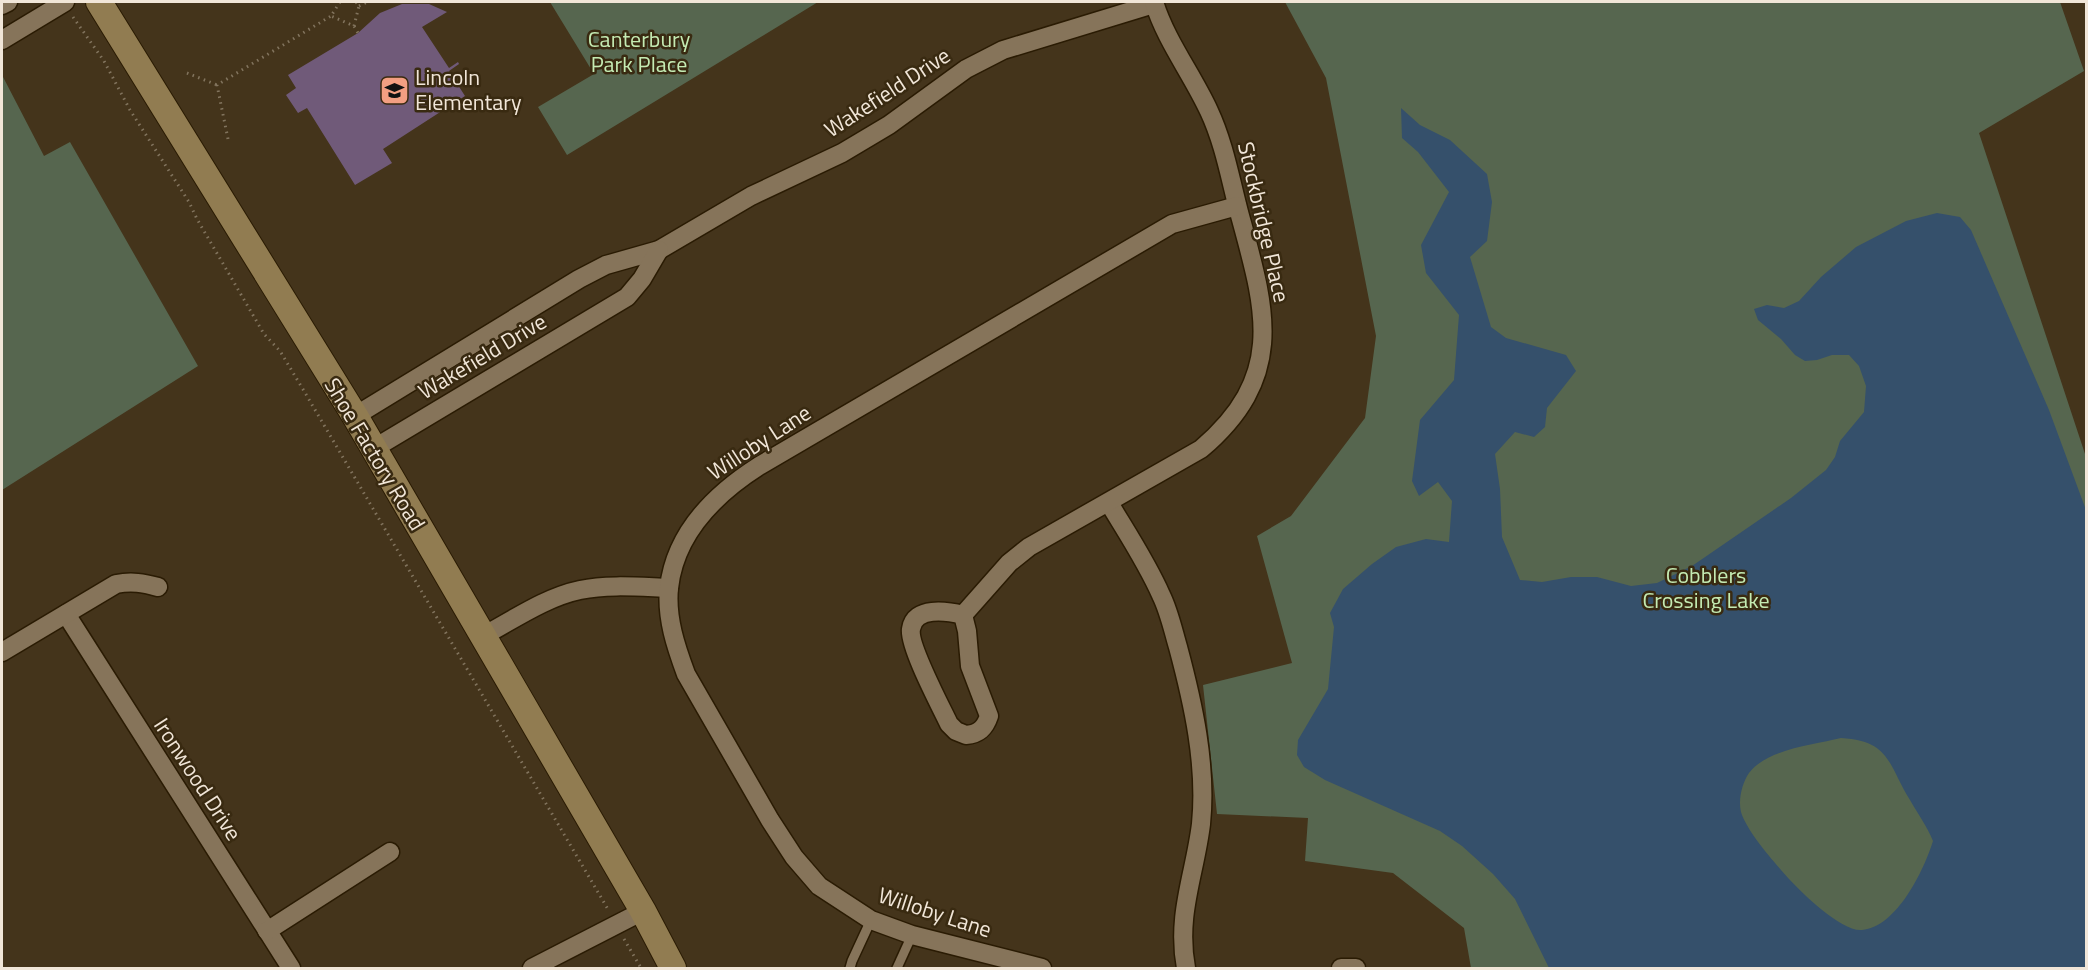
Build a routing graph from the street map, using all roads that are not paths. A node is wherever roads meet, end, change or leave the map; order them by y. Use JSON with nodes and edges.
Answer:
{"nodes":[{"id":1,"x":8,"y":2,"type":"edge"},
{"id":2,"x":64,"y":2,"type":"edge"},
{"id":3,"x":99,"y":2,"type":"edge"},
{"id":4,"x":1154,"y":3,"type":"edge"},
{"id":5,"x":2,"y":5,"type":"edge"},
{"id":6,"x":2,"y":40,"type":"edge"},
{"id":7,"x":1237,"y":206,"type":"junction"},
{"id":8,"x":659,"y":250,"type":"junction"},
{"id":9,"x":354,"y":416,"type":"junction"},
{"id":10,"x":373,"y":449,"type":"junction"},
{"id":11,"x":1109,"y":503,"type":"junction"},
{"id":12,"x":158,"y":587,"type":"dead end"},
{"id":13,"x":669,"y":588,"type":"junction"},
{"id":14,"x":66,"y":614,"type":"junction"},
{"id":15,"x":963,"y":615,"type":"junction"},
{"id":16,"x":483,"y":636,"type":"junction"},
{"id":17,"x":2,"y":652,"type":"edge"},
{"id":18,"x":390,"y":852,"type":"dead end"},
{"id":19,"x":643,"y":911,"type":"junction"},
{"id":20,"x":871,"y":920,"type":"junction"},
{"id":21,"x":267,"y":931,"type":"junction"},
{"id":22,"x":912,"y":936,"type":"junction"},
{"id":23,"x":1181,"y":968,"type":"edge"},
{"id":24,"x":291,"y":969,"type":"edge"},
{"id":25,"x":532,"y":969,"type":"edge"},
{"id":26,"x":674,"y":969,"type":"edge"},
{"id":27,"x":850,"y":969,"type":"edge"},
{"id":28,"x":897,"y":969,"type":"edge"},
{"id":29,"x":1042,"y":969,"type":"edge"},
{"id":30,"x":1341,"y":969,"type":"edge"},
{"id":31,"x":1356,"y":969,"type":"edge"}],
"edges":[{"from":1,"to":5,"type":"street"},
{"from":2,"to":6,"type":"street"},
{"from":3,"to":9,"type":"street","name":"Shoe Factory Road"},
{"from":4,"to":7,"type":"street","name":"Stockbridge Place"},
{"from":4,"to":8,"type":"street","name":"Wakefield Drive"},
{"from":7,"to":11,"type":"street","name":"Stockbridge Place"},
{"from":7,"to":13,"type":"street","name":"Willoby Lane"},
{"from":8,"to":9,"type":"street","name":"Wakefield Drive"},
{"from":8,"to":10,"type":"street","name":"Wakefield Drive"},
{"from":9,"to":10,"type":"street","name":"Shoe Factory Road"},
{"from":10,"to":16,"type":"street","name":"Shoe Factory Road"},
{"from":11,"to":15,"type":"street","name":"Stockbridge Place"},
{"from":11,"to":23,"type":"street"},
{"from":12,"to":14,"type":"street"},
{"from":13,"to":16,"type":"street"},
{"from":13,"to":20,"type":"street","name":"Willoby Lane"},
{"from":14,"to":17,"type":"street"},
{"from":14,"to":21,"type":"street","name":"Ironwood Drive"},
{"from":15,"to":15,"type":"street"},
{"from":16,"to":19,"type":"street","name":"Shoe Factory Road"},
{"from":18,"to":21,"type":"street"},
{"from":19,"to":25,"type":"street"},
{"from":19,"to":26,"type":"street","name":"Shoe Factory Road"},
{"from":20,"to":22,"type":"street","name":"Willoby Lane"},
{"from":20,"to":27,"type":"lane"},
{"from":21,"to":24,"type":"street","name":"Ironwood Drive"},
{"from":22,"to":28,"type":"lane"},
{"from":22,"to":29,"type":"street","name":"Willoby Lane"},
{"from":30,"to":31,"type":"street"}]}
